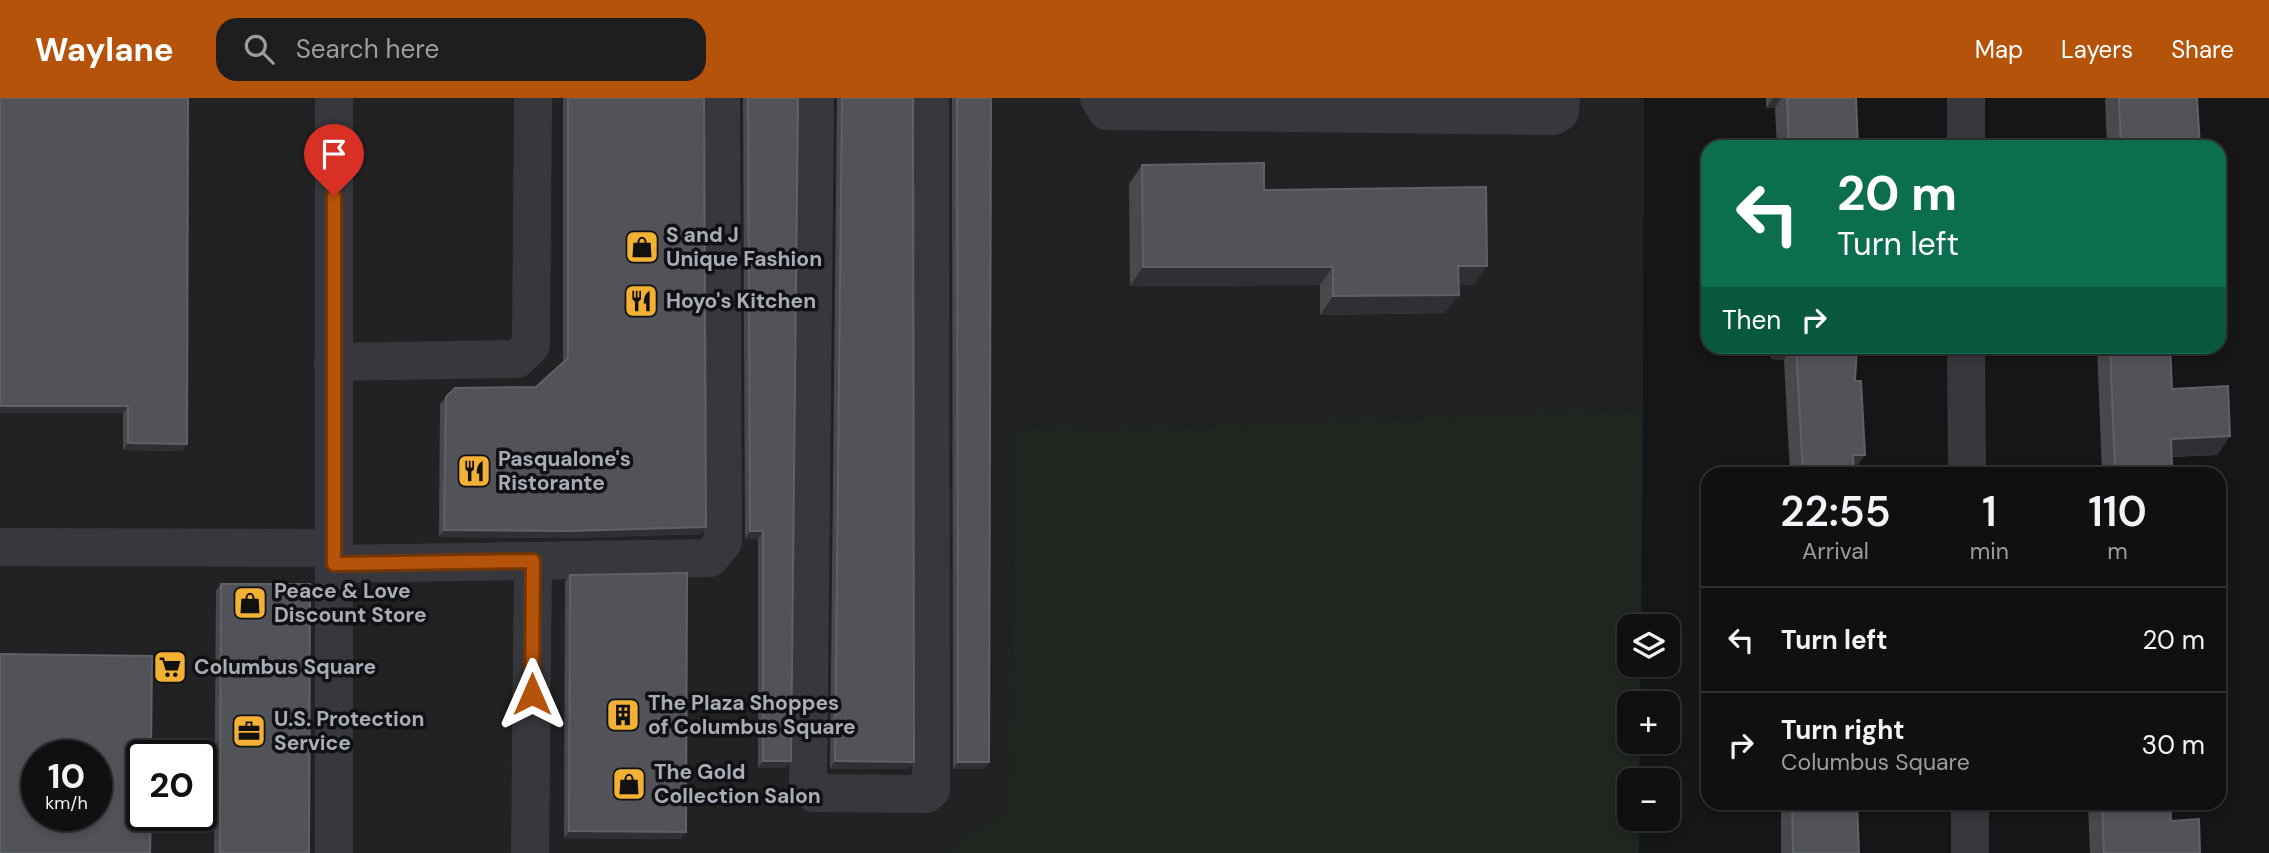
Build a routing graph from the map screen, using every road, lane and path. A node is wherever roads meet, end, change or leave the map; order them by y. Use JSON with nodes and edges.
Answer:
{"nodes":[{"id":1,"x":334,"y":98,"type":"edge"},
{"id":2,"x":533,"y":98,"type":"edge"},
{"id":3,"x":722,"y":98,"type":"edge"},
{"id":4,"x":815,"y":98,"type":"edge"},
{"id":5,"x":930,"y":98,"type":"edge"},
{"id":6,"x":1099,"y":98,"type":"edge"},
{"id":7,"x":1561,"y":98,"type":"edge"},
{"id":8,"x":1966,"y":98,"type":"edge"},
{"id":9,"x":1966,"y":140,"type":"edge"},
{"id":10,"x":1966,"y":354,"type":"edge"},
{"id":11,"x":333,"y":362,"type":"junction"},
{"id":12,"x":1967,"y":467,"type":"edge"},
{"id":13,"x":0,"y":547,"type":"edge"},
{"id":14,"x":334,"y":556,"type":"junction"},
{"id":15,"x":533,"y":561,"type":"junction"},
{"id":16,"x":1970,"y":810,"type":"edge"},
{"id":17,"x":334,"y":853,"type":"edge"},
{"id":18,"x":530,"y":853,"type":"edge"},
{"id":19,"x":1970,"y":853,"type":"edge"}],
"edges":[{"from":1,"to":11,"type":"street"},
{"from":2,"to":11,"type":"street"},
{"from":3,"to":15,"type":"street"},
{"from":4,"to":5,"type":"street"},
{"from":6,"to":7,"type":"street"},
{"from":8,"to":9,"type":"street"},
{"from":10,"to":12,"type":"street"},
{"from":11,"to":14,"type":"street"},
{"from":13,"to":14,"type":"street"},
{"from":14,"to":15,"type":"street"},
{"from":14,"to":17,"type":"street"},
{"from":15,"to":18,"type":"street"},
{"from":16,"to":19,"type":"street"}]}
